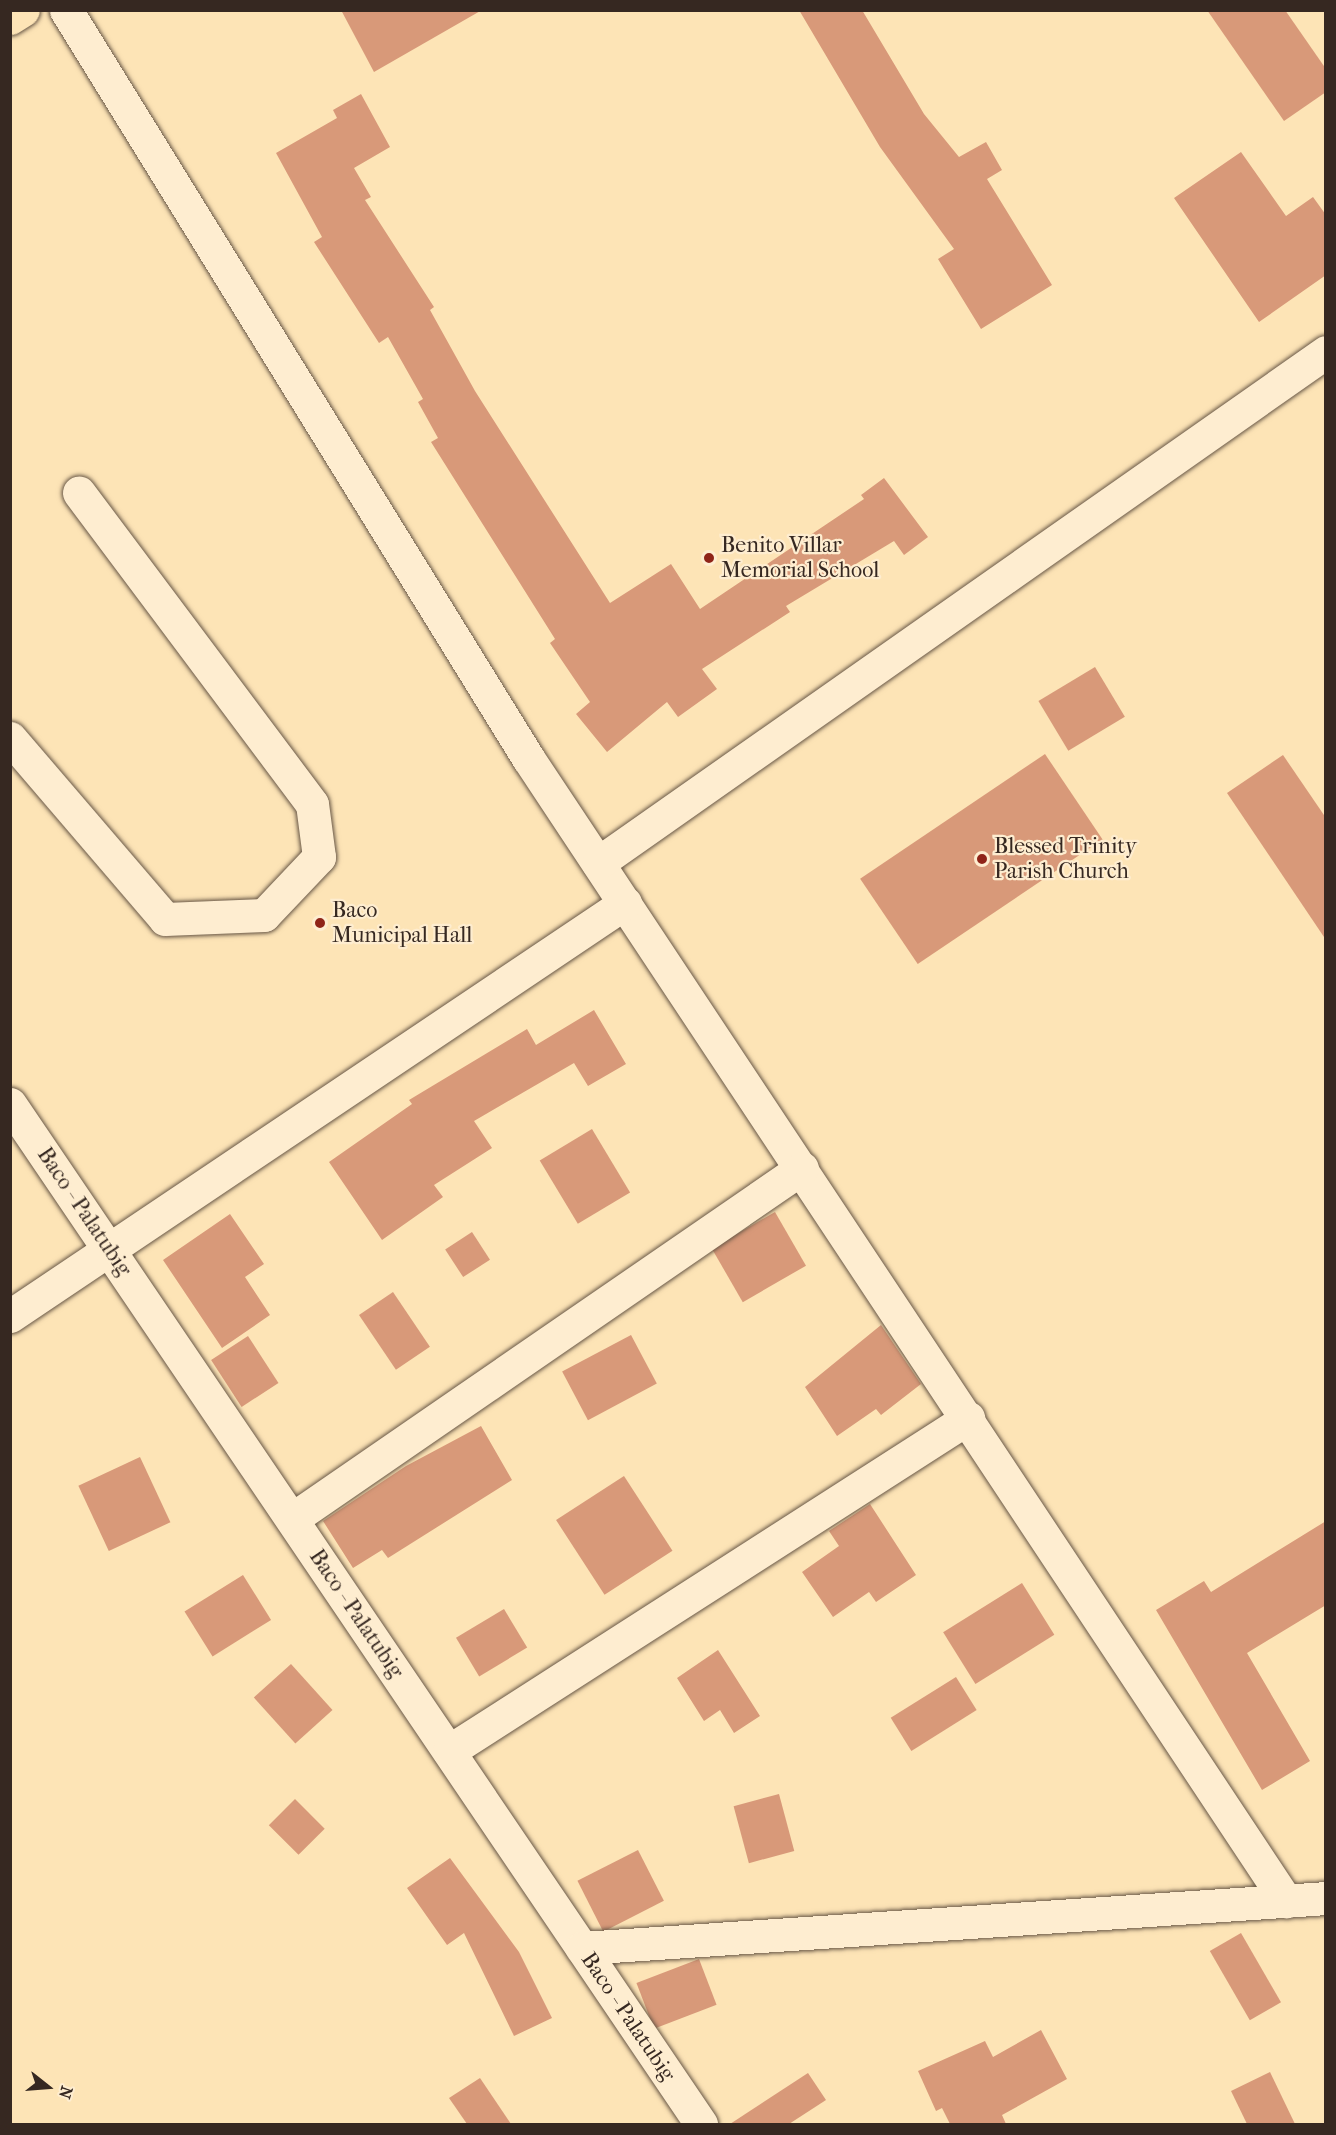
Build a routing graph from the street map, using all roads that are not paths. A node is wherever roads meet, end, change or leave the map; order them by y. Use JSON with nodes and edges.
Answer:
{"nodes":[{"id":1,"x":23,"y":10,"type":"edge"},
{"id":2,"x":66,"y":10,"type":"edge"},
{"id":3,"x":10,"y":18,"type":"edge"},
{"id":4,"x":1326,"y":352,"type":"edge"},
{"id":5,"x":79,"y":493,"type":"dead end"},
{"id":6,"x":10,"y":738,"type":"edge"},
{"id":7,"x":598,"y":863,"type":"junction"},
{"id":8,"x":625,"y":903,"type":"junction"},
{"id":9,"x":10,"y":1104,"type":"edge"},
{"id":10,"x":802,"y":1168,"type":"junction"},
{"id":11,"x":111,"y":1252,"type":"junction"},
{"id":12,"x":10,"y":1316,"type":"edge"},
{"id":13,"x":968,"y":1418,"type":"junction"},
{"id":14,"x":292,"y":1519,"type":"junction"},
{"id":15,"x":448,"y":1751,"type":"junction"},
{"id":16,"x":1326,"y":1898,"type":"edge"},
{"id":17,"x":1286,"y":1901,"type":"junction"},
{"id":18,"x":582,"y":1948,"type":"junction"},
{"id":19,"x":701,"y":2124,"type":"edge"}],
"edges":[{"from":1,"to":3,"type":"main road"},
{"from":2,"to":7,"type":"street"},
{"from":4,"to":7,"type":"street"},
{"from":5,"to":6,"type":"street"},
{"from":7,"to":8,"type":"street"},
{"from":8,"to":10,"type":"street"},
{"from":8,"to":11,"type":"street"},
{"from":9,"to":11,"type":"street","name":"Baco - Palatubig"},
{"from":10,"to":13,"type":"street"},
{"from":10,"to":14,"type":"street"},
{"from":11,"to":12,"type":"street"},
{"from":11,"to":14,"type":"street","name":"Baco - Palatubig"},
{"from":13,"to":15,"type":"street"},
{"from":13,"to":17,"type":"street"},
{"from":14,"to":15,"type":"street","name":"Baco - Palatubig"},
{"from":15,"to":18,"type":"street","name":"Baco - Palatubig"},
{"from":16,"to":17,"type":"street"},
{"from":17,"to":18,"type":"street"},
{"from":18,"to":19,"type":"street","name":"Baco - Palatubig"}]}
